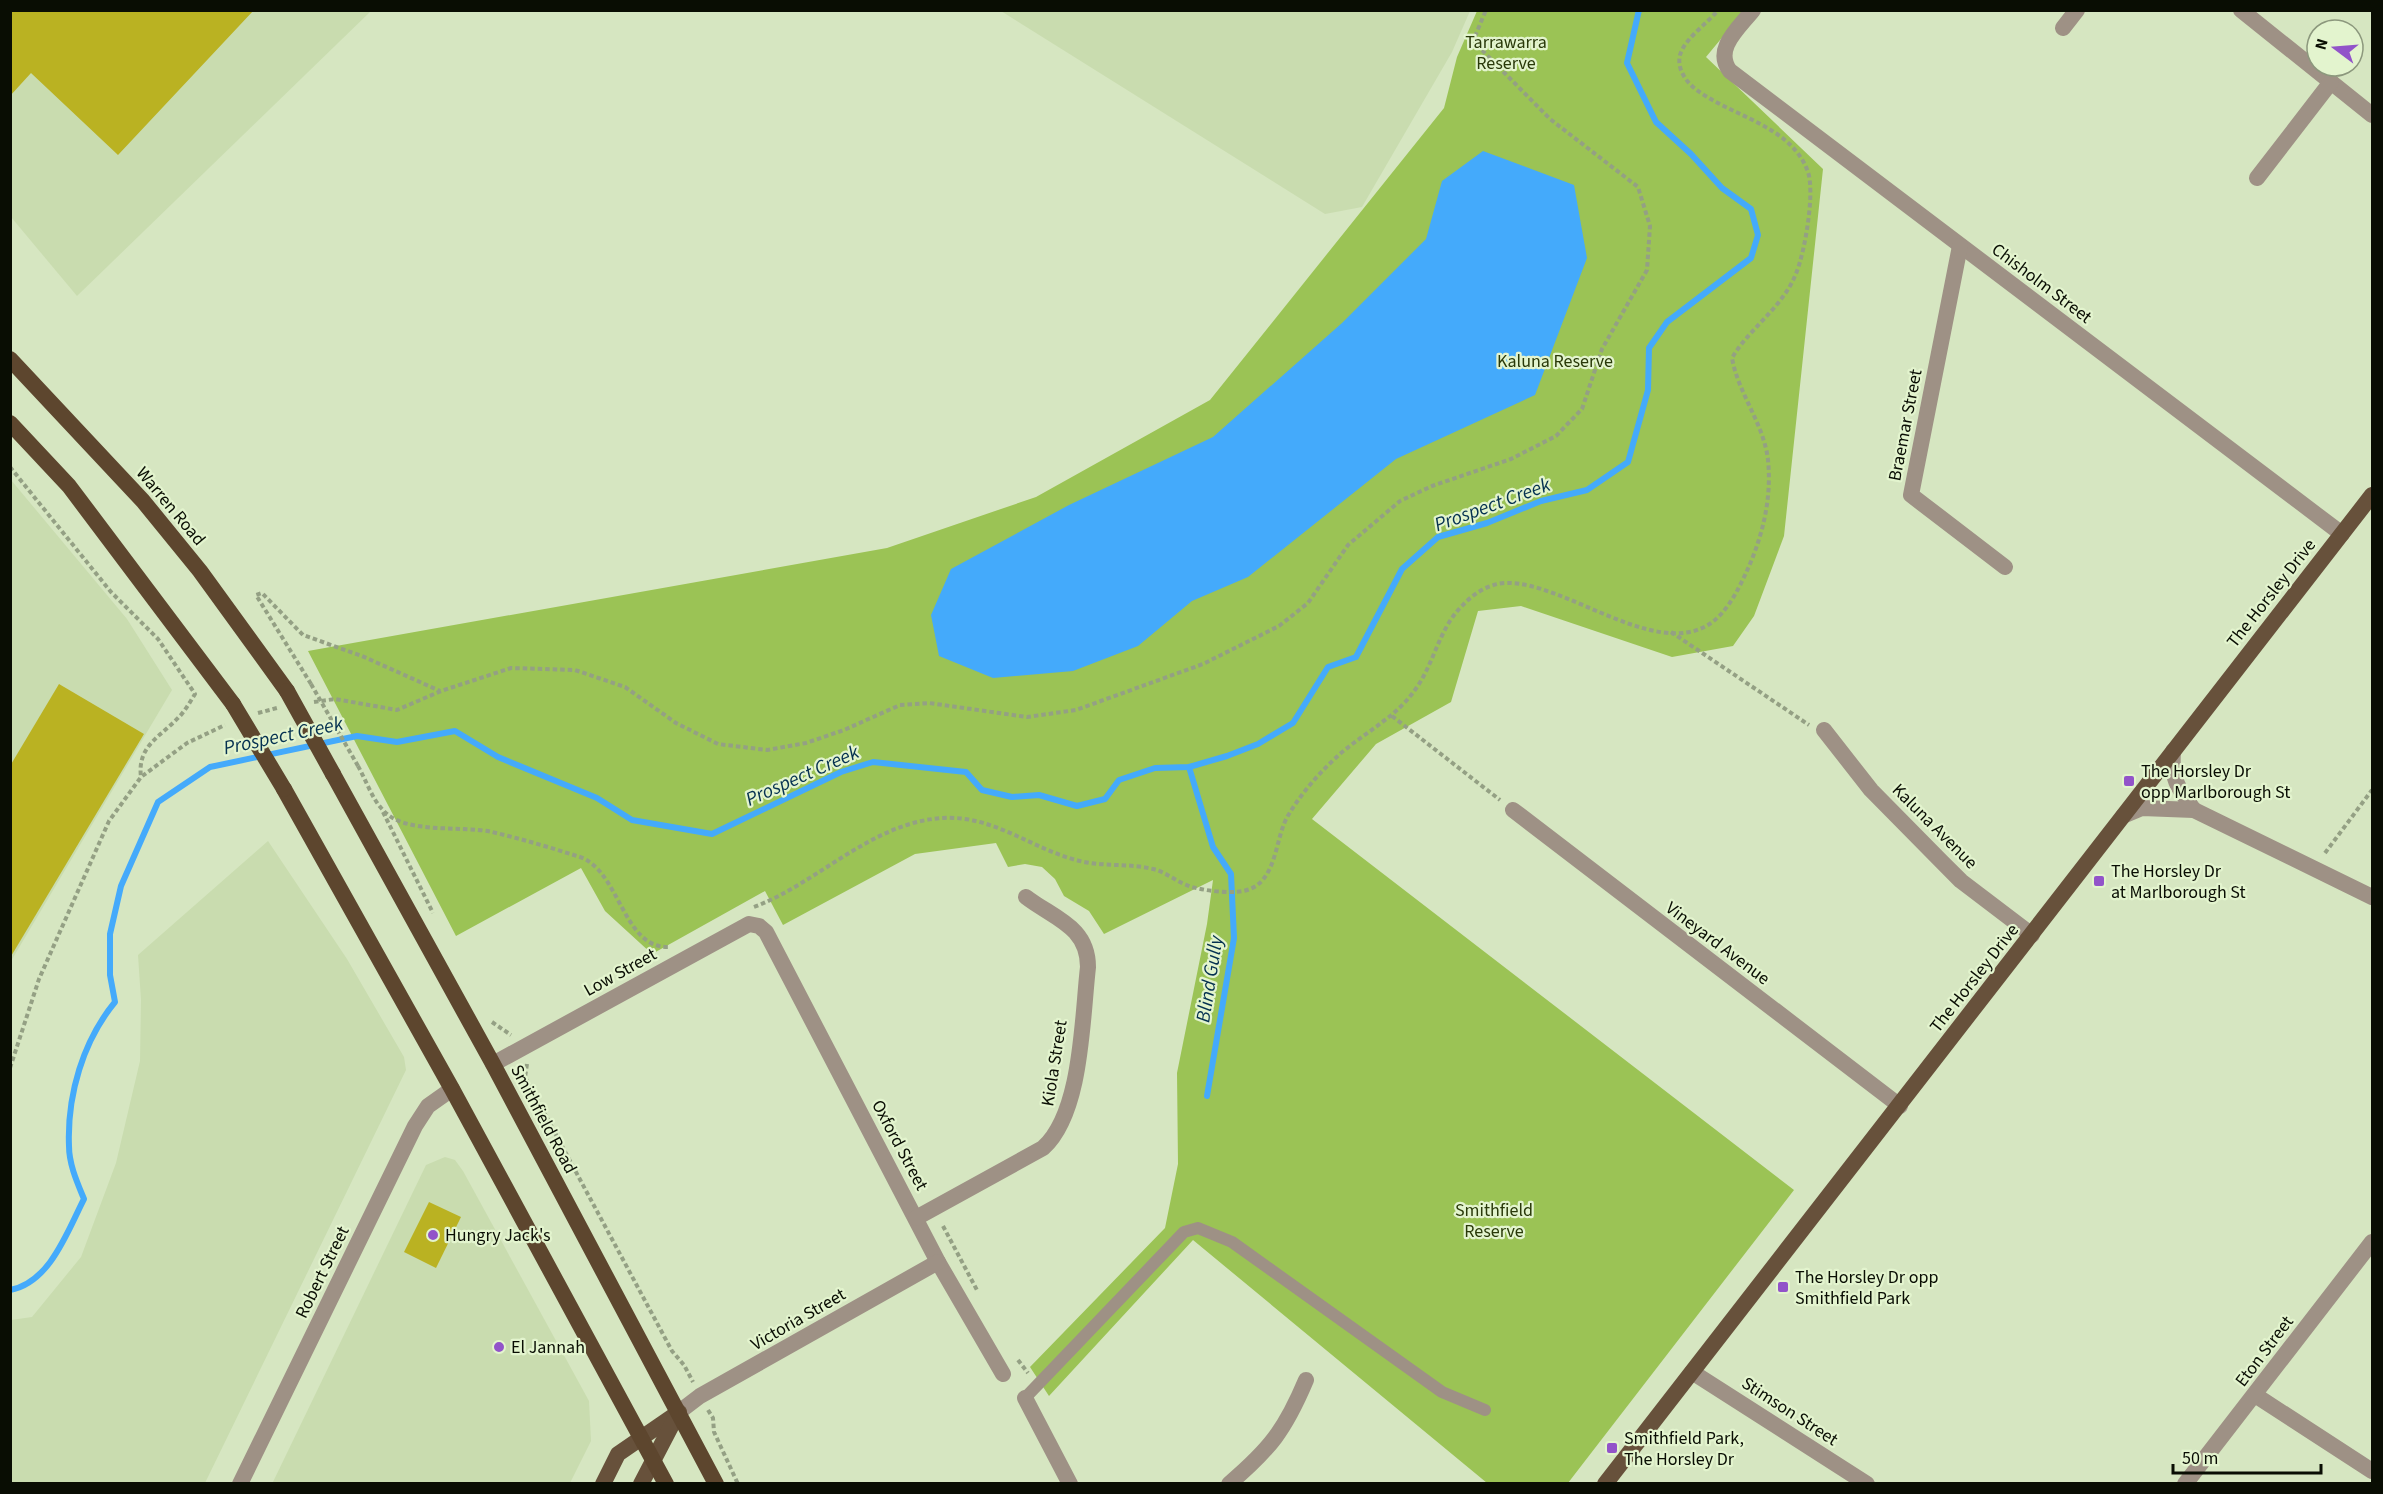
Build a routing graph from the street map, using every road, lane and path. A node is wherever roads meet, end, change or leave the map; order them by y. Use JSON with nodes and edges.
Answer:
{"nodes":[{"id":1,"x":1486,"y":10,"type":"edge"},
{"id":2,"x":1718,"y":10,"type":"edge"},
{"id":3,"x":1753,"y":10,"type":"edge"},
{"id":4,"x":2077,"y":10,"type":"edge"},
{"id":5,"x":2241,"y":10,"type":"edge"},
{"id":6,"x":2063,"y":28,"type":"dead end"},
{"id":7,"x":2331,"y":82,"type":"junction"},
{"id":8,"x":2373,"y":115,"type":"edge"},
{"id":9,"x":2258,"y":178,"type":"dead end"},
{"id":10,"x":1960,"y":246,"type":"junction"},
{"id":11,"x":10,"y":358,"type":"edge"},
{"id":12,"x":10,"y":423,"type":"edge"},
{"id":13,"x":10,"y":467,"type":"edge"},
{"id":14,"x":2373,"y":495,"type":"edge"},
{"id":15,"x":2342,"y":534,"type":"junction"},
{"id":16,"x":2005,"y":567,"type":"dead end"},
{"id":17,"x":1671,"y":632,"type":"junction"},
{"id":18,"x":1392,"y":716,"type":"junction"},
{"id":19,"x":1824,"y":730,"type":"joint"},
{"id":20,"x":2173,"y":751,"type":"junction"},
{"id":21,"x":333,"y":774,"type":"joint"},
{"id":22,"x":2373,"y":790,"type":"edge"},
{"id":23,"x":1513,"y":810,"type":"joint"},
{"id":24,"x":2194,"y":810,"type":"junction"},
{"id":25,"x":383,"y":811,"type":"junction"},
{"id":26,"x":2123,"y":816,"type":"junction"},
{"id":27,"x":2325,"y":853,"type":"dead end"},
{"id":28,"x":1026,"y":897,"type":"dead end"},
{"id":29,"x":2373,"y":897,"type":"edge"},
{"id":30,"x":746,"y":910,"type":"dead end"},
{"id":31,"x":438,"y":922,"type":"dead end"},
{"id":32,"x":766,"y":932,"type":"joint"},
{"id":33,"x":2032,"y":935,"type":"junction"},
{"id":34,"x":672,"y":947,"type":"dead end"},
{"id":35,"x":488,"y":1013,"type":"dead end"},
{"id":36,"x":510,"y":1034,"type":"dead end"},
{"id":37,"x":528,"y":1060,"type":"dead end"},
{"id":38,"x":493,"y":1064,"type":"junction"},
{"id":39,"x":10,"y":1068,"type":"edge"},
{"id":40,"x":452,"y":1089,"type":"junction"},
{"id":41,"x":1900,"y":1106,"type":"junction"},
{"id":42,"x":916,"y":1218,"type":"junction"},
{"id":43,"x":943,"y":1226,"type":"dead end"},
{"id":44,"x":2373,"y":1242,"type":"edge"},
{"id":45,"x":938,"y":1262,"type":"junction"},
{"id":46,"x":982,"y":1299,"type":"dead end"},
{"id":47,"x":1017,"y":1359,"type":"dead end"},
{"id":48,"x":684,"y":1365,"type":"dead end"},
{"id":49,"x":1692,"y":1372,"type":"junction"},
{"id":50,"x":1003,"y":1374,"type":"dead end"},
{"id":51,"x":1306,"y":1380,"type":"dead end"},
{"id":52,"x":1038,"y":1385,"type":"junction"},
{"id":53,"x":2255,"y":1395,"type":"junction"},
{"id":54,"x":1025,"y":1398,"type":"joint"},
{"id":55,"x":1485,"y":1410,"type":"dead end"},
{"id":56,"x":679,"y":1412,"type":"junction"},
{"id":57,"x":712,"y":1418,"type":"dead end"},
{"id":58,"x":639,"y":1438,"type":"junction"},
{"id":59,"x":652,"y":1461,"type":"junction"},
{"id":60,"x":2373,"y":1471,"type":"edge"},
{"id":61,"x":240,"y":1484,"type":"edge"},
{"id":62,"x":603,"y":1484,"type":"edge"},
{"id":63,"x":641,"y":1484,"type":"edge"},
{"id":64,"x":666,"y":1484,"type":"edge"},
{"id":65,"x":716,"y":1484,"type":"edge"},
{"id":66,"x":738,"y":1484,"type":"edge"},
{"id":67,"x":1070,"y":1484,"type":"edge"},
{"id":68,"x":1229,"y":1484,"type":"edge"},
{"id":69,"x":1605,"y":1484,"type":"edge"},
{"id":70,"x":1867,"y":1484,"type":"edge"},
{"id":71,"x":2186,"y":1484,"type":"edge"}],
"edges":[{"from":1,"to":25,"type":"path","bridge":true},
{"from":2,"to":17,"type":"path"},
{"from":3,"to":10,"type":"street","name":"Chisholm Street"},
{"from":4,"to":6,"type":"street"},
{"from":5,"to":7,"type":"street"},
{"from":7,"to":8,"type":"street"},
{"from":7,"to":9,"type":"street"},
{"from":10,"to":15,"type":"street","name":"Chisholm Street"},
{"from":10,"to":16,"type":"street","name":"Braemar Street"},
{"from":11,"to":21,"type":"highway","name":"Warren Road","bridge":true},
{"from":12,"to":40,"type":"highway","bridge":true},
{"from":13,"to":39,"type":"path"},
{"from":14,"to":15,"type":"main road","name":"The Horsley Drive"},
{"from":15,"to":20,"type":"main road","name":"The Horsley Drive"},
{"from":17,"to":18,"type":"path"},
{"from":17,"to":19,"type":"path"},
{"from":18,"to":23,"type":"path"},
{"from":18,"to":30,"type":"path"},
{"from":19,"to":33,"type":"street","name":"Kaluna Avenue"},
{"from":20,"to":24,"type":"street"},
{"from":20,"to":26,"type":"main road","name":"The Horsley Drive"},
{"from":21,"to":38,"type":"highway","name":"Smithfield Road"},
{"from":22,"to":27,"type":"path"},
{"from":23,"to":41,"type":"street","name":"Vineyard Avenue"},
{"from":24,"to":26,"type":"street"},
{"from":24,"to":29,"type":"street"},
{"from":25,"to":31,"type":"path"},
{"from":25,"to":34,"type":"path"},
{"from":26,"to":33,"type":"main road","name":"The Horsley Drive"},
{"from":28,"to":42,"type":"street","name":"Kiola Street"},
{"from":32,"to":38,"type":"street","name":"Low Street"},
{"from":32,"to":42,"type":"street","name":"Oxford Street"},
{"from":33,"to":41,"type":"main road","name":"The Horsley Drive"},
{"from":35,"to":36,"type":"path"},
{"from":37,"to":48,"type":"path"},
{"from":38,"to":56,"type":"highway","name":"Smithfield Road"},
{"from":40,"to":58,"type":"highway"},
{"from":40,"to":61,"type":"street","name":"Robert Street"},
{"from":41,"to":49,"type":"main road","name":"The Horsley Drive"},
{"from":42,"to":45,"type":"street","name":"Oxford Street"},
{"from":43,"to":46,"type":"path"},
{"from":44,"to":53,"type":"street","name":"Eton Street"},
{"from":45,"to":50,"type":"street","name":"Oxford Street"},
{"from":45,"to":56,"type":"street","name":"Victoria Street"},
{"from":47,"to":52,"type":"path"},
{"from":49,"to":69,"type":"main road","name":"The Horsley Drive"},
{"from":49,"to":70,"type":"street","name":"Stimson Street"},
{"from":51,"to":68,"type":"street"},
{"from":52,"to":54,"type":"lane"},
{"from":52,"to":55,"type":"lane"},
{"from":53,"to":60,"type":"street"},
{"from":53,"to":71,"type":"street","name":"Eton Street"},
{"from":54,"to":67,"type":"street"},
{"from":56,"to":58,"type":"main road","name":"Victoria Street"},
{"from":56,"to":59,"type":"main road","name":"Victoria Street"},
{"from":56,"to":65,"type":"highway","name":"Smithfield Road"},
{"from":57,"to":66,"type":"path"},
{"from":58,"to":59,"type":"highway"},
{"from":58,"to":62,"type":"main road","name":"Victoria Street"},
{"from":59,"to":63,"type":"main road","name":"Victoria Street"},
{"from":59,"to":64,"type":"highway"}]}
